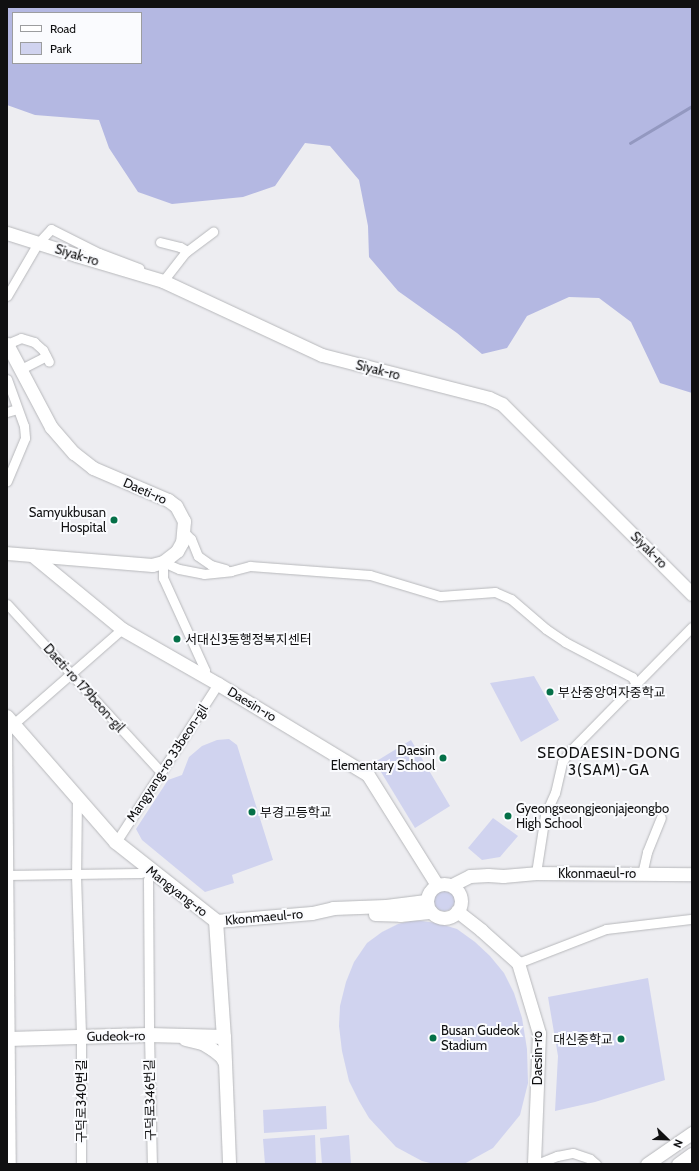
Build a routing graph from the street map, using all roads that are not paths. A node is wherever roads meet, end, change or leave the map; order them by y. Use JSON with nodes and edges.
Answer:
{"nodes":[{"id":1,"x":213,"y":232,"type":"dead end"},
{"id":2,"x":7,"y":233,"type":"edge"},
{"id":3,"x":160,"y":242,"type":"dead end"},
{"id":4,"x":38,"y":243,"type":"junction"},
{"id":5,"x":186,"y":251,"type":"junction"},
{"id":6,"x":165,"y":279,"type":"junction"},
{"id":7,"x":7,"y":296,"type":"edge"},
{"id":8,"x":7,"y":344,"type":"edge"},
{"id":9,"x":21,"y":369,"type":"junction"},
{"id":10,"x":7,"y":379,"type":"edge"},
{"id":11,"x":17,"y":409,"type":"junction"},
{"id":12,"x":7,"y":412,"type":"edge"},
{"id":13,"x":7,"y":481,"type":"edge"},
{"id":14,"x":184,"y":532,"type":"junction"},
{"id":15,"x":7,"y":553,"type":"edge"},
{"id":16,"x":32,"y":555,"type":"junction"},
{"id":17,"x":163,"y":562,"type":"junction"},
{"id":18,"x":231,"y":571,"type":"junction"},
{"id":19,"x":692,"y":594,"type":"edge"},
{"id":20,"x":7,"y":604,"type":"edge"},
{"id":21,"x":692,"y":627,"type":"edge"},
{"id":22,"x":122,"y":629,"type":"junction"},
{"id":23,"x":71,"y":673,"type":"junction"},
{"id":24,"x":203,"y":675,"type":"junction"},
{"id":25,"x":218,"y":684,"type":"junction"},
{"id":26,"x":636,"y":684,"type":"junction"},
{"id":27,"x":9,"y":726,"type":"edge"},
{"id":28,"x":161,"y":772,"type":"junction"},
{"id":29,"x":77,"y":798,"type":"junction"},
{"id":30,"x":661,"y":818,"type":"dead end"},
{"id":31,"x":116,"y":842,"type":"junction"},
{"id":32,"x":151,"y":870,"type":"junction"},
{"id":33,"x":536,"y":873,"type":"junction"},
{"id":34,"x":642,"y":874,"type":"junction"},
{"id":35,"x":692,"y":874,"type":"edge"},
{"id":36,"x":8,"y":875,"type":"edge"},
{"id":37,"x":76,"y":875,"type":"junction"},
{"id":38,"x":503,"y":876,"type":"junction"},
{"id":39,"x":437,"y":884,"type":"junction"},
{"id":40,"x":452,"y":885,"type":"junction"},
{"id":41,"x":460,"y":896,"type":"junction"},
{"id":42,"x":429,"y":907,"type":"junction"},
{"id":43,"x":452,"y":914,"type":"junction"},
{"id":44,"x":691,"y":919,"type":"edge"},
{"id":45,"x":216,"y":921,"type":"junction"},
{"id":46,"x":518,"y":963,"type":"junction"},
{"id":47,"x":149,"y":1035,"type":"junction"},
{"id":48,"x":174,"y":1036,"type":"junction"},
{"id":49,"x":81,"y":1037,"type":"junction"},
{"id":50,"x":224,"y":1037,"type":"junction"},
{"id":51,"x":8,"y":1039,"type":"edge"},
{"id":52,"x":225,"y":1063,"type":"junction"},
{"id":53,"x":692,"y":1133,"type":"edge"},
{"id":54,"x":692,"y":1154,"type":"edge"},
{"id":55,"x":11,"y":1164,"type":"edge"},
{"id":56,"x":81,"y":1164,"type":"edge"},
{"id":57,"x":152,"y":1164,"type":"edge"},
{"id":58,"x":229,"y":1164,"type":"edge"},
{"id":59,"x":535,"y":1164,"type":"edge"},
{"id":60,"x":596,"y":1164,"type":"edge"},
{"id":61,"x":647,"y":1164,"type":"edge"},
{"id":62,"x":678,"y":1164,"type":"edge"}],
"edges":[{"from":1,"to":5,"type":"street"},
{"from":2,"to":4,"type":"street","name":"Siyak-ro"},
{"from":3,"to":5,"type":"street"},
{"from":4,"to":6,"type":"street","name":"Siyak-ro"},
{"from":4,"to":7,"type":"street"},
{"from":5,"to":6,"type":"street"},
{"from":6,"to":19,"type":"street","name":"Siyak-ro"},
{"from":8,"to":9,"type":"street","name":"Daeti-ro"},
{"from":8,"to":9,"type":"street"},
{"from":9,"to":14,"type":"street","name":"Daeti-ro"},
{"from":10,"to":11,"type":"street"},
{"from":11,"to":12,"type":"street"},
{"from":11,"to":13,"type":"street"},
{"from":14,"to":17,"type":"street"},
{"from":14,"to":18,"type":"street"},
{"from":15,"to":16,"type":"street"},
{"from":16,"to":17,"type":"street"},
{"from":16,"to":22,"type":"street","name":"Daesin-ro"},
{"from":17,"to":18,"type":"street"},
{"from":17,"to":24,"type":"street"},
{"from":18,"to":26,"type":"street"},
{"from":20,"to":23,"type":"street","name":"Daeti-ro 179beon-gil"},
{"from":21,"to":26,"type":"street"},
{"from":22,"to":23,"type":"street"},
{"from":22,"to":24,"type":"street","name":"Daesin-ro"},
{"from":23,"to":27,"type":"street"},
{"from":23,"to":28,"type":"street","name":"Daeti-ro 179beon-gil"},
{"from":24,"to":25,"type":"street","name":"Daesin-ro"},
{"from":25,"to":28,"type":"street","name":"Mangyang-ro 33beon-gil"},
{"from":25,"to":39,"type":"street","name":"Daesin-ro"},
{"from":26,"to":33,"type":"street"},
{"from":27,"to":29,"type":"main road","name":"Mangyang-ro"},
{"from":27,"to":36,"type":"street"},
{"from":28,"to":31,"type":"street","name":"Mangyang-ro 33beon-gil"},
{"from":29,"to":31,"type":"main road","name":"Mangyang-ro"},
{"from":29,"to":37,"type":"street","name":"구덕로340번길"},
{"from":30,"to":34,"type":"street"},
{"from":31,"to":32,"type":"main road","name":"Mangyang-ro"},
{"from":32,"to":37,"type":"street"},
{"from":32,"to":45,"type":"main road","name":"Mangyang-ro"},
{"from":32,"to":47,"type":"street","name":"구덕로346번길"},
{"from":33,"to":34,"type":"street","name":"Kkonmaeul-ro"},
{"from":33,"to":38,"type":"street","name":"Kkonmaeul-ro"},
{"from":34,"to":35,"type":"street","name":"Kkonmaeul-ro"},
{"from":36,"to":37,"type":"street"},
{"from":36,"to":51,"type":"street"},
{"from":37,"to":49,"type":"street","name":"구덕로340번길"},
{"from":38,"to":40,"type":"street","name":"Kkonmaeul-ro"},
{"from":38,"to":41,"type":"street","name":"Kkonmaeul-ro"},
{"from":39,"to":40,"type":"street"},
{"from":39,"to":42,"type":"street"},
{"from":40,"to":41,"type":"street"},
{"from":41,"to":43,"type":"street"},
{"from":42,"to":43,"type":"street","name":"Kkonmaeul-ro"},
{"from":42,"to":45,"type":"street","name":"Kkonmaeul-ro"},
{"from":43,"to":46,"type":"street"},
{"from":44,"to":46,"type":"street"},
{"from":45,"to":50,"type":"main road","name":"Mangyang-ro"},
{"from":46,"to":59,"type":"street","name":"Daesin-ro"},
{"from":47,"to":48,"type":"main road","name":"Gudeok-ro"},
{"from":47,"to":49,"type":"main road","name":"Gudeok-ro"},
{"from":47,"to":57,"type":"street","name":"구덕로346번길"},
{"from":48,"to":50,"type":"main road","name":"Gudeok-ro"},
{"from":48,"to":52,"type":"street"},
{"from":49,"to":51,"type":"main road","name":"Gudeok-ro"},
{"from":49,"to":56,"type":"street","name":"구덕로340번길"},
{"from":50,"to":52,"type":"street","name":"Mangyang-ro"},
{"from":51,"to":55,"type":"street"},
{"from":52,"to":58,"type":"street","name":"Mangyang-ro"},
{"from":53,"to":61,"type":"street"},
{"from":54,"to":62,"type":"street"},
{"from":59,"to":60,"type":"street"}]}
